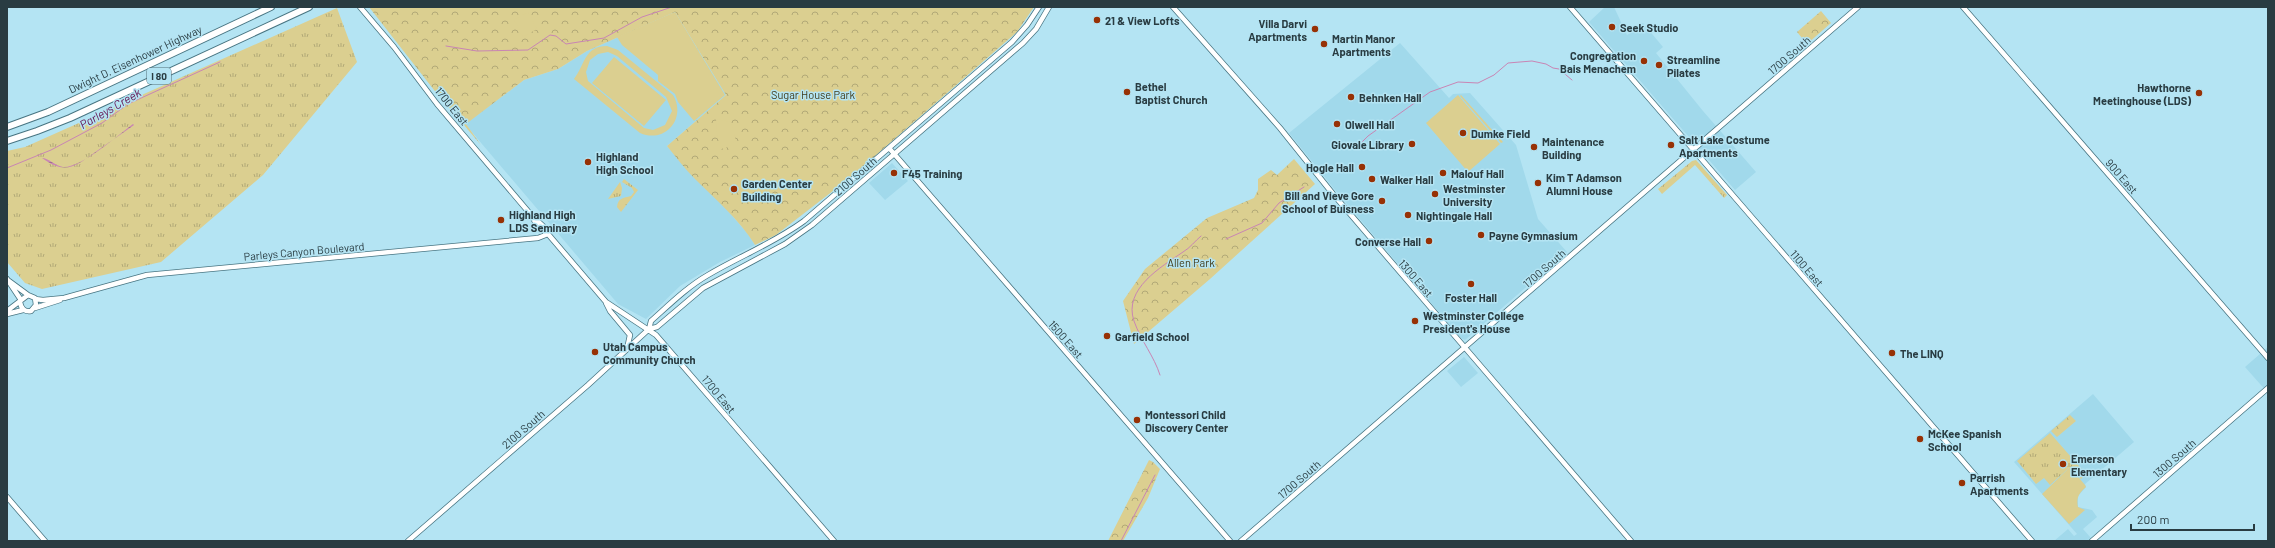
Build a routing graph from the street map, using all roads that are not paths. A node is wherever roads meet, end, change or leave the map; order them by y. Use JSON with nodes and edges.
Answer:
{"nodes":[{"id":1,"x":270,"y":7,"type":"edge"},
{"id":2,"x":309,"y":7,"type":"edge"},
{"id":3,"x":360,"y":7,"type":"edge"},
{"id":4,"x":1039,"y":7,"type":"edge"},
{"id":5,"x":1050,"y":7,"type":"edge"},
{"id":6,"x":1173,"y":7,"type":"edge"},
{"id":7,"x":1570,"y":7,"type":"edge"},
{"id":8,"x":1858,"y":7,"type":"edge"},
{"id":9,"x":1963,"y":7,"type":"edge"},
{"id":10,"x":7,"y":127,"type":"edge"},
{"id":11,"x":7,"y":141,"type":"edge"},
{"id":12,"x":889,"y":148,"type":"junction"},
{"id":13,"x":1694,"y":150,"type":"junction"},
{"id":14,"x":894,"y":154,"type":"junction"},
{"id":15,"x":548,"y":234,"type":"junction"},
{"id":16,"x":8,"y":279,"type":"edge"},
{"id":17,"x":28,"y":295,"type":"junction"},
{"id":18,"x":64,"y":298,"type":"junction"},
{"id":19,"x":35,"y":299,"type":"junction"},
{"id":20,"x":21,"y":301,"type":"junction"},
{"id":21,"x":606,"y":302,"type":"junction"},
{"id":22,"x":35,"y":308,"type":"junction"},
{"id":23,"x":23,"y":310,"type":"junction"},
{"id":24,"x":7,"y":311,"type":"edge"},
{"id":25,"x":7,"y":314,"type":"edge"},
{"id":26,"x":649,"y":329,"type":"junction"},
{"id":27,"x":1465,"y":348,"type":"junction"},
{"id":28,"x":626,"y":350,"type":"junction"},
{"id":29,"x":2268,"y":358,"type":"edge"},
{"id":30,"x":2268,"y":388,"type":"edge"},
{"id":31,"x":7,"y":496,"type":"edge"},
{"id":32,"x":45,"y":541,"type":"edge"},
{"id":33,"x":408,"y":541,"type":"edge"},
{"id":34,"x":834,"y":541,"type":"edge"},
{"id":35,"x":1230,"y":541,"type":"edge"},
{"id":36,"x":1241,"y":541,"type":"edge"},
{"id":37,"x":1631,"y":541,"type":"edge"},
{"id":38,"x":2032,"y":541,"type":"edge"},
{"id":39,"x":2092,"y":541,"type":"edge"}],
"edges":[{"from":1,"to":10,"type":"highway","name":"Dwight D. Eisenhower Highway","number":"I 80"},
{"from":2,"to":11,"type":"highway","number":"I 80"},
{"from":3,"to":15,"type":"street","name":"1700 East"},
{"from":4,"to":12,"type":"street","name":"2100 South"},
{"from":5,"to":14,"type":"street","name":"2100 South"},
{"from":6,"to":27,"type":"street","name":"1300 East"},
{"from":7,"to":13,"type":"street","name":"1100 East"},
{"from":8,"to":13,"type":"street","name":"1700 South"},
{"from":9,"to":29,"type":"street","name":"900 East"},
{"from":12,"to":14,"type":"street","name":"1500 East"},
{"from":12,"to":26,"type":"street","name":"2100 South"},
{"from":13,"to":27,"type":"street","name":"1700 South"},
{"from":13,"to":38,"type":"street","name":"1100 East"},
{"from":14,"to":26,"type":"street","name":"2100 South"},
{"from":14,"to":35,"type":"street","name":"1500 East"},
{"from":15,"to":18,"type":"street","name":"Parleys Canyon Boulevard"},
{"from":15,"to":21,"type":"street","name":"1700 East"},
{"from":16,"to":17,"type":"street"},
{"from":16,"to":20,"type":"street"},
{"from":17,"to":19,"type":"street"},
{"from":17,"to":20,"type":"street"},
{"from":18,"to":19,"type":"street","name":"Parleys Canyon Boulevard"},
{"from":18,"to":22,"type":"street","name":"Parleys Canyon Boulevard"},
{"from":19,"to":22,"type":"street"},
{"from":20,"to":23,"type":"street"},
{"from":20,"to":24,"type":"street"},
{"from":21,"to":26,"type":"street","name":"1700 East"},
{"from":21,"to":28,"type":"street"},
{"from":22,"to":23,"type":"street"},
{"from":23,"to":25,"type":"street"},
{"from":26,"to":28,"type":"street","name":"2100 South"},
{"from":26,"to":34,"type":"street","name":"1700 East"},
{"from":27,"to":36,"type":"street","name":"1700 South"},
{"from":27,"to":37,"type":"street","name":"1300 East"},
{"from":28,"to":33,"type":"street","name":"2100 South"},
{"from":30,"to":39,"type":"street","name":"1300 South"},
{"from":31,"to":32,"type":"street"}]}
